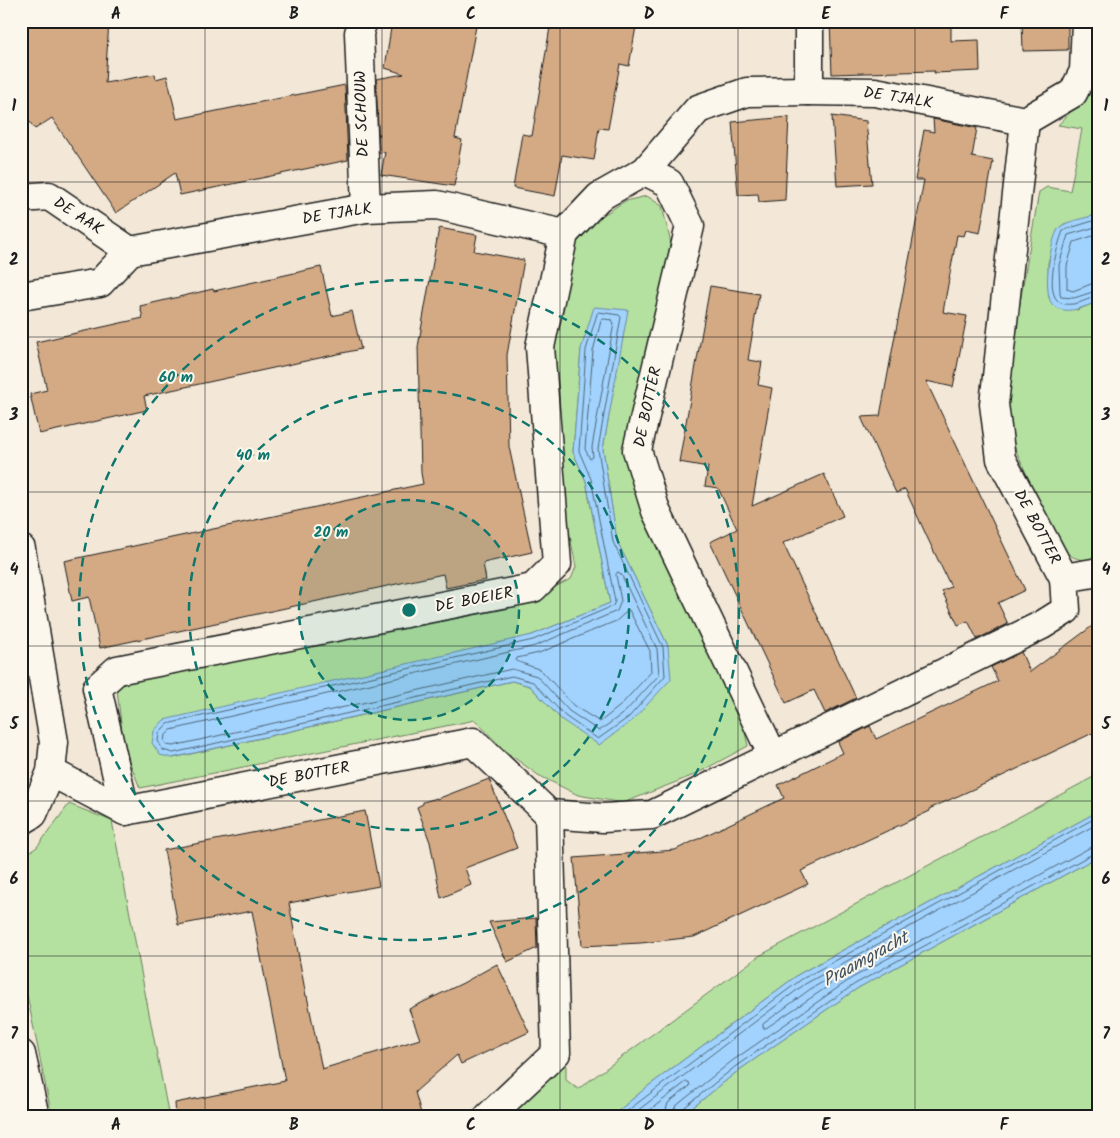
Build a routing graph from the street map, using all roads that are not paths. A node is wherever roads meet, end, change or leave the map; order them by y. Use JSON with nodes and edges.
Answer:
{"nodes":[{"id":1,"x":363,"y":21,"type":"edge"},
{"id":2,"x":809,"y":21,"type":"edge"},
{"id":3,"x":1086,"y":21,"type":"edge"},
{"id":4,"x":809,"y":91,"type":"junction"},
{"id":5,"x":1025,"y":121,"type":"junction"},
{"id":6,"x":645,"y":172,"type":"junction"},
{"id":7,"x":21,"y":198,"type":"edge"},
{"id":8,"x":366,"y":208,"type":"junction"},
{"id":9,"x":564,"y":234,"type":"junction"},
{"id":10,"x":130,"y":251,"type":"junction"},
{"id":11,"x":21,"y":296,"type":"edge"},
{"id":12,"x":21,"y":549,"type":"edge"},
{"id":13,"x":1099,"y":572,"type":"edge"},
{"id":14,"x":1064,"y":578,"type":"junction"},
{"id":15,"x":773,"y":756,"type":"junction"},
{"id":16,"x":51,"y":772,"type":"junction"},
{"id":17,"x":125,"y":811,"type":"junction"},
{"id":18,"x":549,"y":814,"type":"junction"},
{"id":19,"x":21,"y":821,"type":"edge"},
{"id":20,"x":21,"y":1054,"type":"edge"},
{"id":21,"x":35,"y":1117,"type":"edge"},
{"id":22,"x":488,"y":1117,"type":"edge"}],
"edges":[{"from":1,"to":8,"type":"street","name":"DE SCHOUW"},
{"from":2,"to":4,"type":"street"},
{"from":3,"to":5,"type":"street"},
{"from":4,"to":5,"type":"street","name":"DE TJALK"},
{"from":4,"to":6,"type":"street"},
{"from":5,"to":14,"type":"street","name":"DE BOTTER"},
{"from":6,"to":9,"type":"street"},
{"from":6,"to":15,"type":"street","name":"DE BOTTER"},
{"from":7,"to":10,"type":"street","name":"DE AAK"},
{"from":8,"to":9,"type":"street","name":"DE TJALK"},
{"from":8,"to":10,"type":"street","name":"DE TJALK"},
{"from":9,"to":17,"type":"street","name":"DE BOEIER"},
{"from":10,"to":11,"type":"street"},
{"from":12,"to":16,"type":"street"},
{"from":13,"to":14,"type":"street"},
{"from":14,"to":15,"type":"street","name":"DE BOTTER"},
{"from":15,"to":18,"type":"street","name":"DE BOTTER"},
{"from":16,"to":17,"type":"street"},
{"from":16,"to":19,"type":"street"},
{"from":17,"to":18,"type":"street","name":"DE BOTTER"},
{"from":18,"to":22,"type":"street"},
{"from":20,"to":21,"type":"street"}]}
